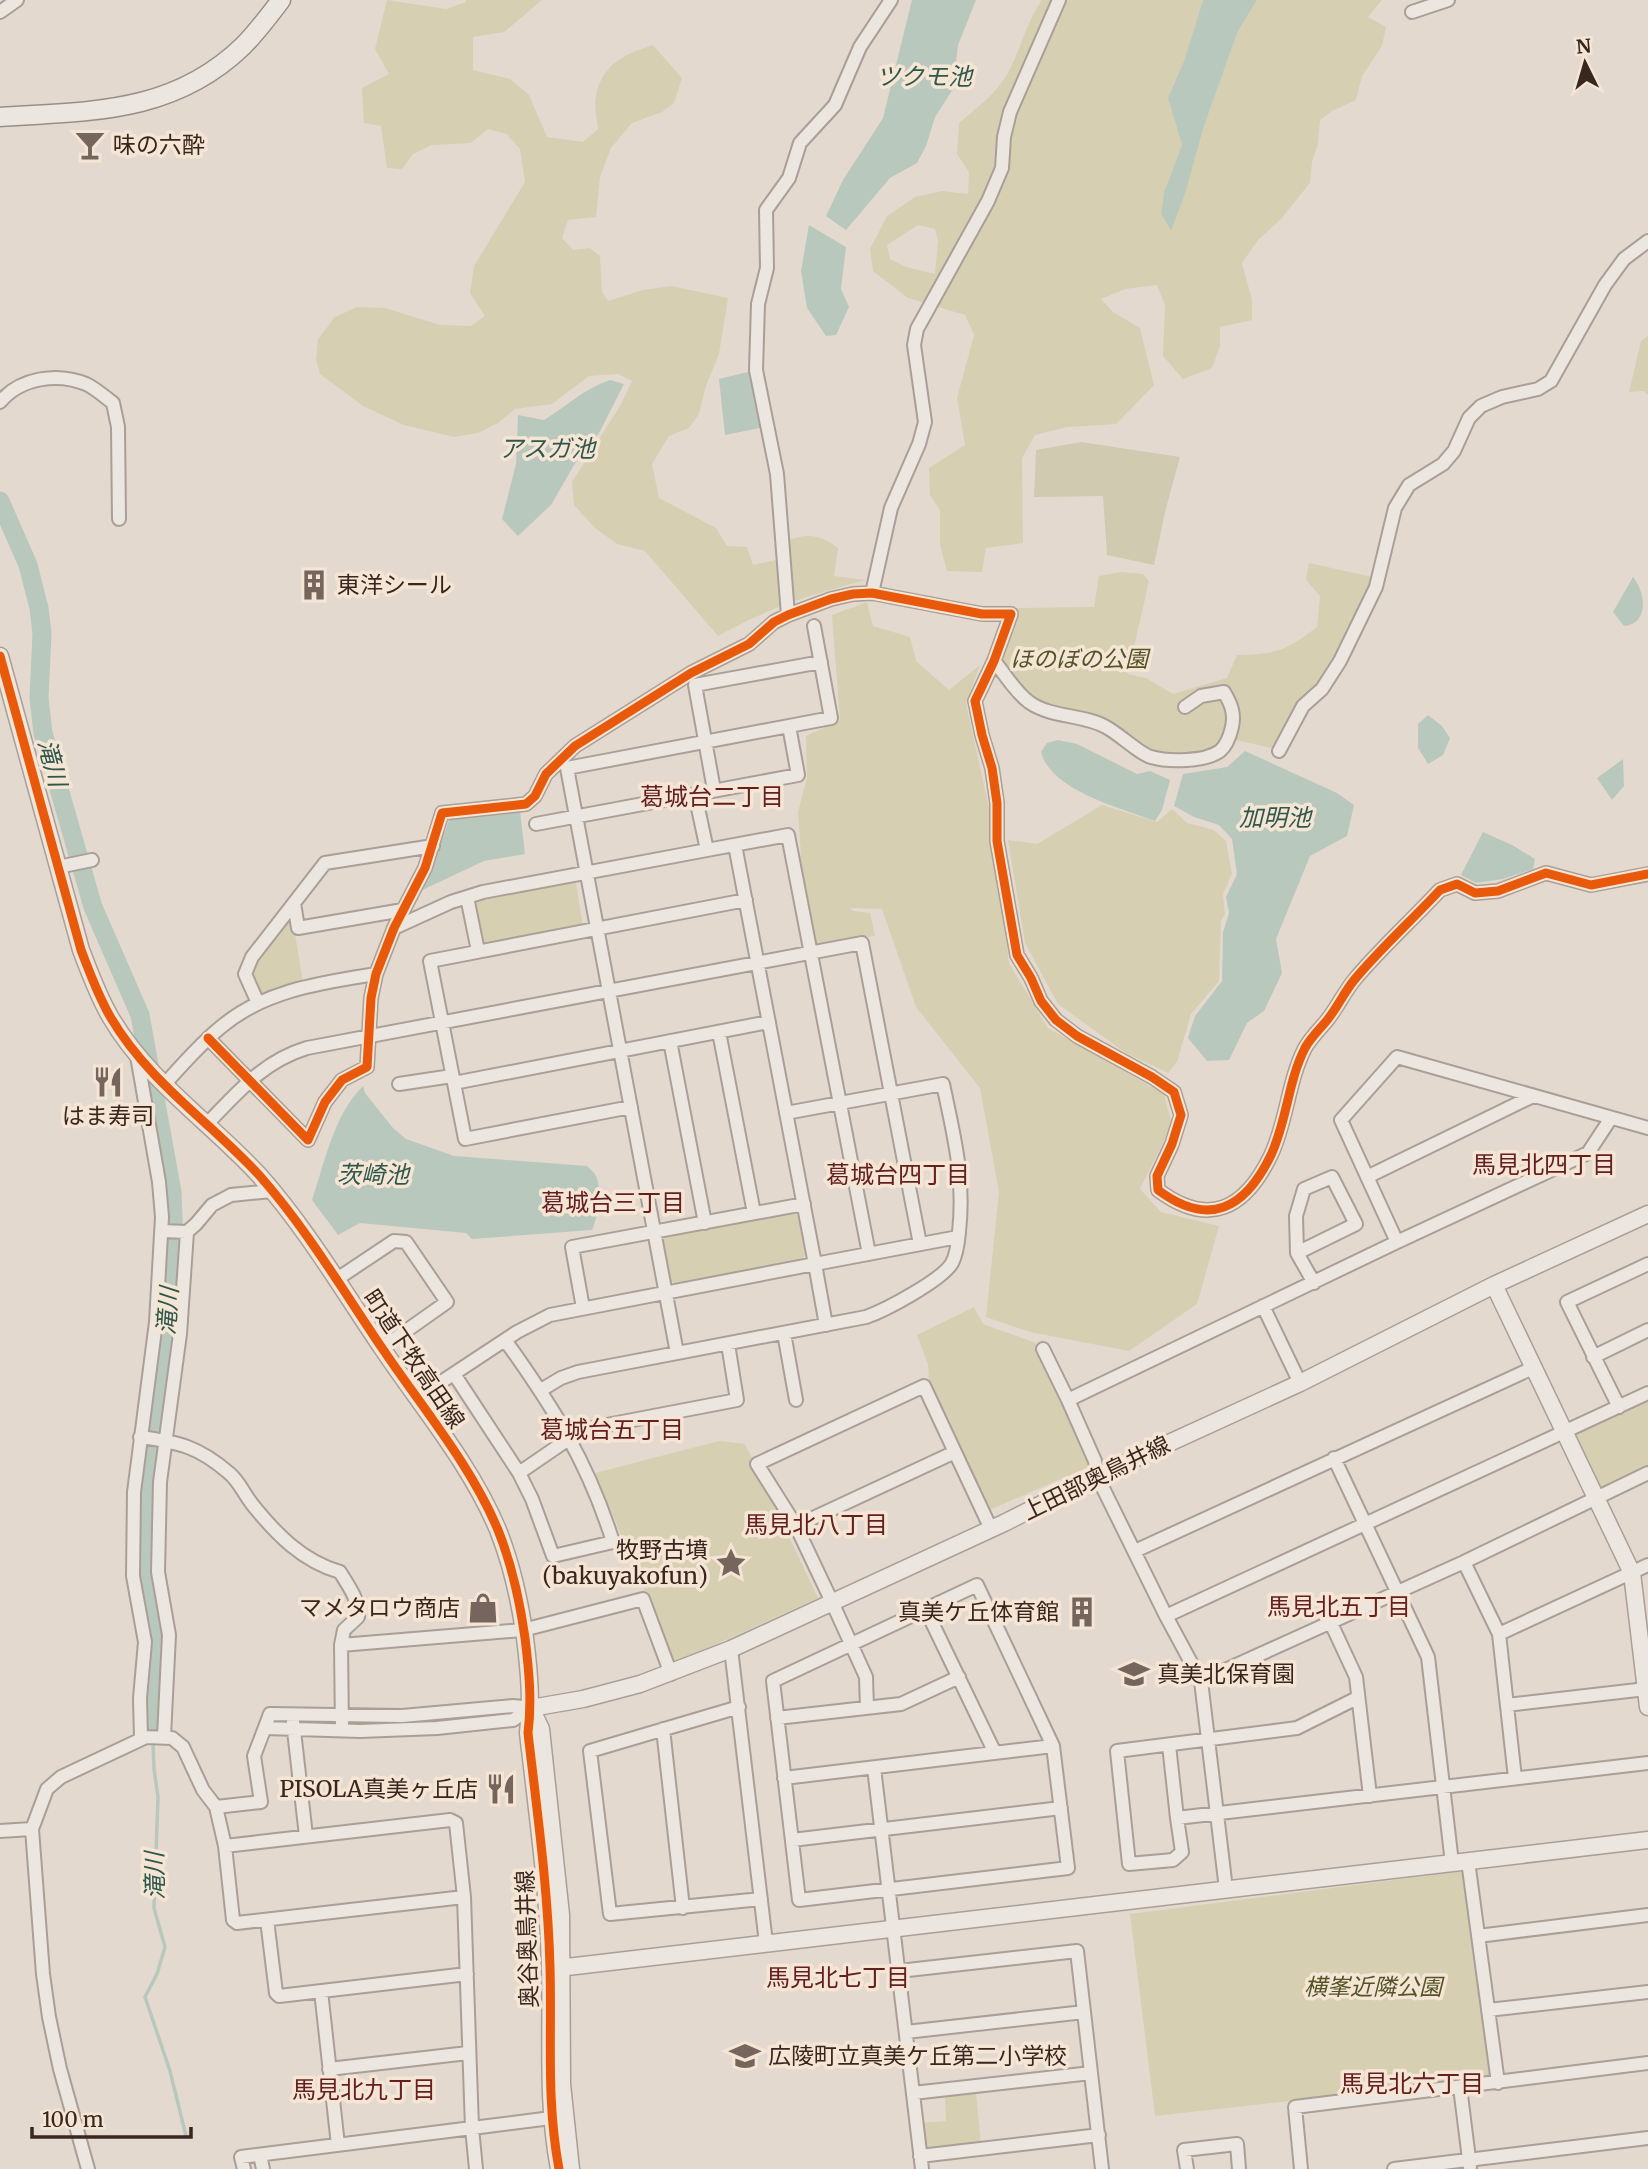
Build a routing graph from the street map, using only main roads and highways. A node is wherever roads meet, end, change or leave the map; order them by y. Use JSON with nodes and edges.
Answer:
{"nodes":[{"id":1,"x":281,"y":0,"type":"edge"},
{"id":2,"x":0,"y":117,"type":"edge"}],
"edges":[{"from":1,"to":2,"type":"main road"}]}
